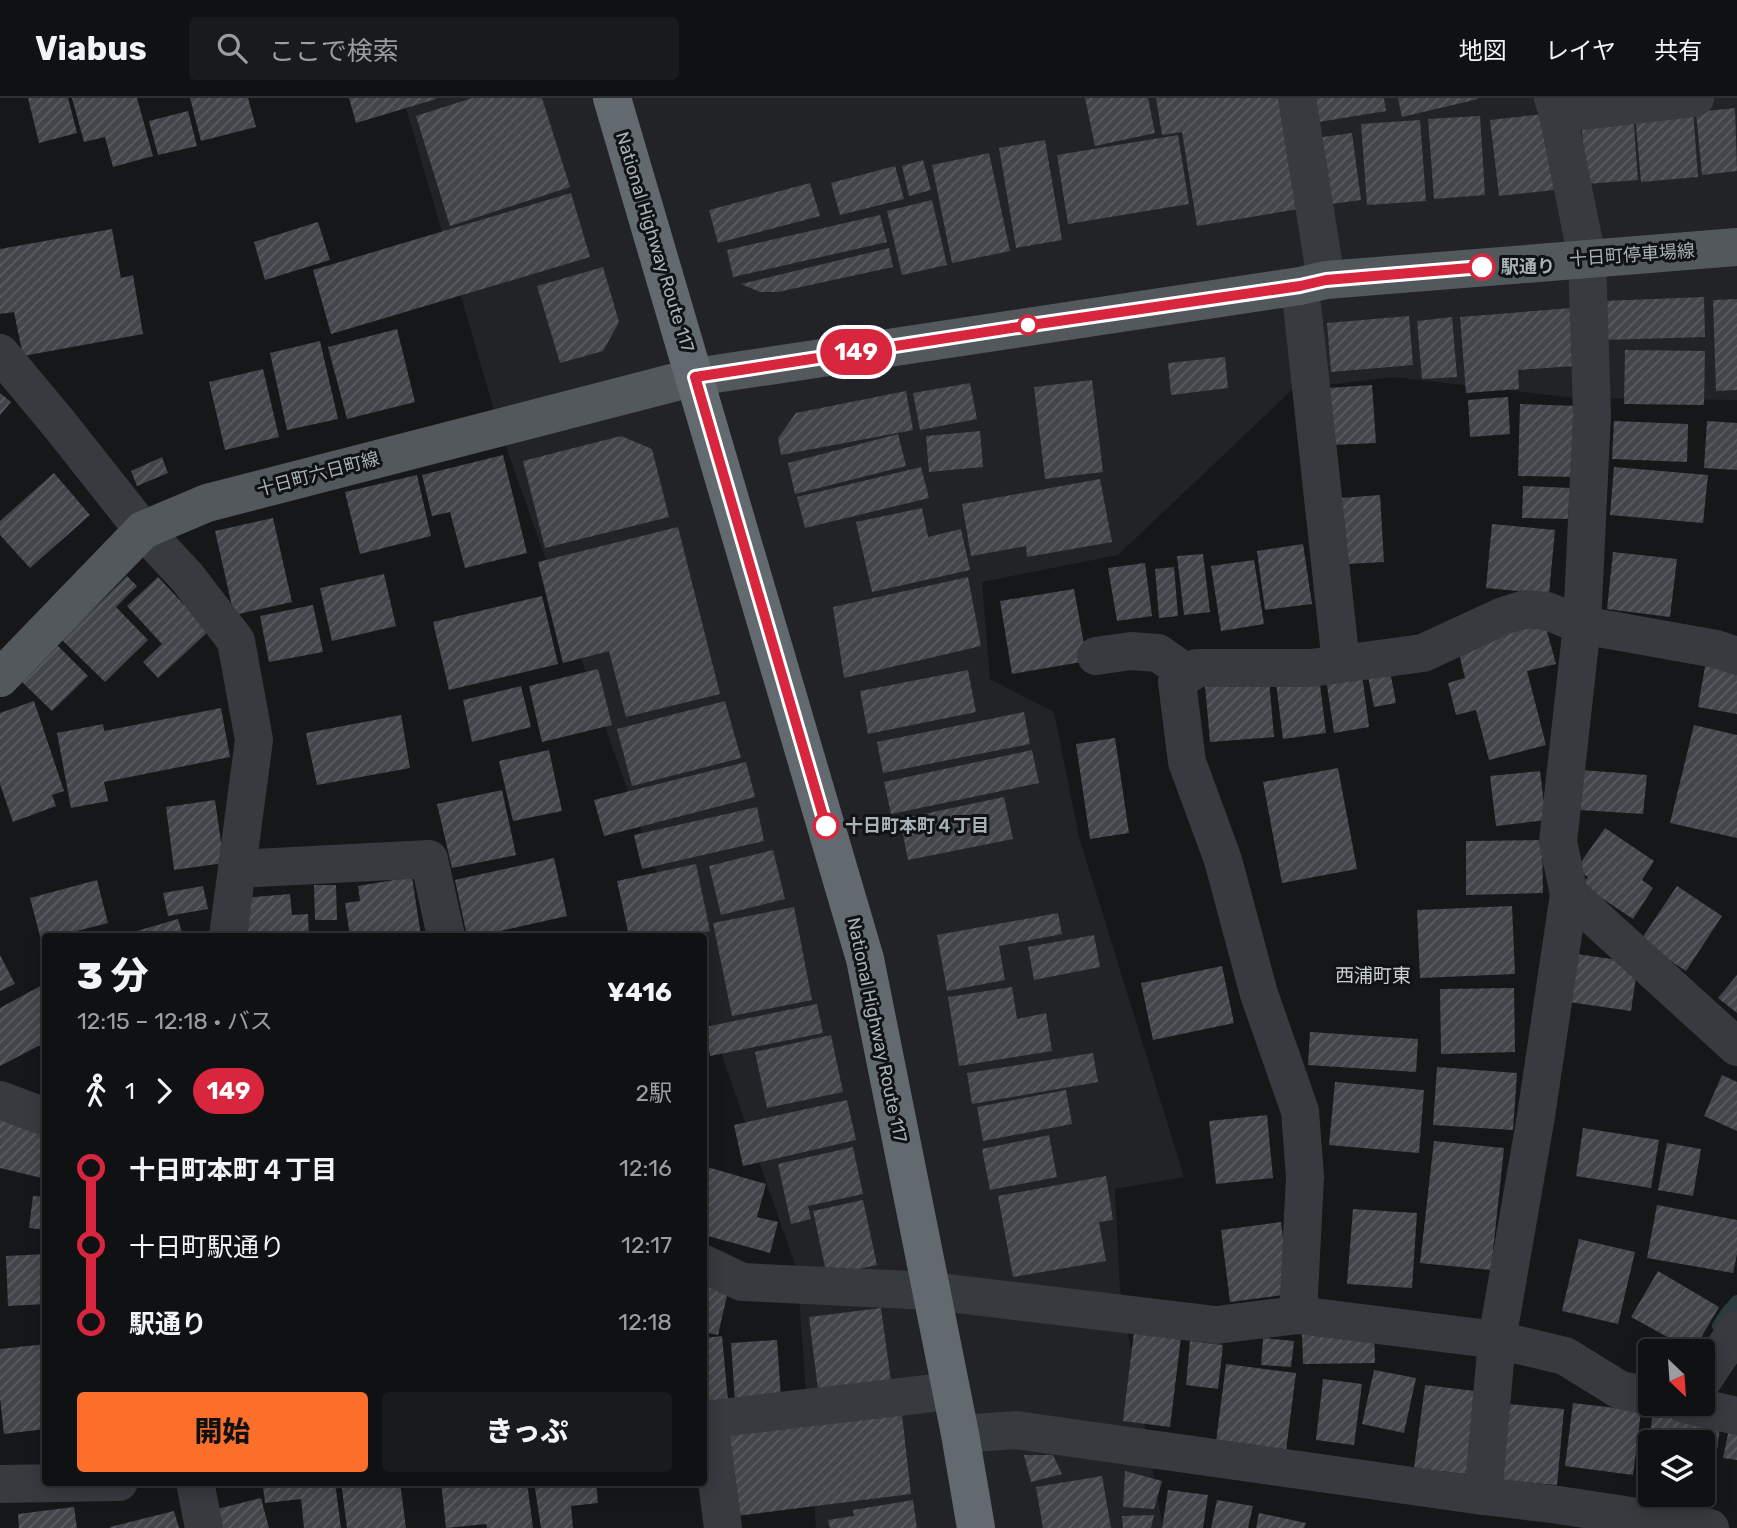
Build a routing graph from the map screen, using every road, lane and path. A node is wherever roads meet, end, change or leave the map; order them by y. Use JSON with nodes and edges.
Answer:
{"nodes":[{"id":1,"x":612,"y":98,"type":"edge"},
{"id":2,"x":1297,"y":98,"type":"edge"},
{"id":3,"x":1695,"y":98,"type":"edge"},
{"id":4,"x":1556,"y":106,"type":"edge"},
{"id":5,"x":1737,"y":247,"type":"edge"},
{"id":6,"x":1587,"y":258,"type":"junction"},
{"id":7,"x":1313,"y":283,"type":"junction"},
{"id":8,"x":0,"y":353,"type":"edge"},
{"id":9,"x":695,"y":377,"type":"junction"},
{"id":10,"x":144,"y":530,"type":"junction"},
{"id":11,"x":1582,"y":625,"type":"junction"},
{"id":12,"x":1096,"y":656,"type":"dead end"},
{"id":13,"x":1737,"y":656,"type":"edge"},
{"id":14,"x":1340,"y":663,"type":"junction"},
{"id":15,"x":1188,"y":674,"type":"junction"},
{"id":16,"x":0,"y":678,"type":"edge"},
{"id":17,"x":237,"y":869,"type":"junction"},
{"id":18,"x":1569,"y":894,"type":"junction"},
{"id":19,"x":229,"y":933,"type":"edge"},
{"id":20,"x":445,"y":933,"type":"edge"},
{"id":21,"x":1737,"y":1047,"type":"edge"},
{"id":22,"x":0,"y":1100,"type":"edge"},
{"id":23,"x":42,"y":1116,"type":"edge"},
{"id":24,"x":707,"y":1265,"type":"edge"},
{"id":25,"x":932,"y":1291,"type":"junction"},
{"id":26,"x":1298,"y":1315,"type":"junction"},
{"id":27,"x":1737,"y":1329,"type":"edge"},
{"id":28,"x":1497,"y":1340,"type":"junction"},
{"id":29,"x":1715,"y":1362,"type":"edge"},
{"id":30,"x":951,"y":1391,"type":"junction"},
{"id":31,"x":1638,"y":1394,"type":"edge"},
{"id":32,"x":1715,"y":1411,"type":"edge"},
{"id":33,"x":1737,"y":1416,"type":"edge"},
{"id":34,"x":707,"y":1420,"type":"edge"},
{"id":35,"x":707,"y":1426,"type":"edge"},
{"id":36,"x":960,"y":1434,"type":"junction"},
{"id":37,"x":42,"y":1483,"type":"edge"},
{"id":38,"x":0,"y":1484,"type":"edge"},
{"id":39,"x":196,"y":1486,"type":"edge"},
{"id":40,"x":1483,"y":1496,"type":"junction"},
{"id":41,"x":1550,"y":1516,"type":"edge"},
{"id":42,"x":204,"y":1528,"type":"edge"},
{"id":43,"x":723,"y":1528,"type":"edge"},
{"id":44,"x":976,"y":1528,"type":"edge"},
{"id":45,"x":1710,"y":1528,"type":"edge"}],
"edges":[{"from":1,"to":9,"type":"highway","name":"National Highway Route 117"},
{"from":2,"to":7,"type":"street"},
{"from":3,"to":4,"type":"street"},
{"from":4,"to":6,"type":"street"},
{"from":5,"to":6,"type":"main road","name":"十日町停車場線"},
{"from":6,"to":7,"type":"main road","name":"十日町停車場線"},
{"from":6,"to":11,"type":"street"},
{"from":7,"to":9,"type":"main road","name":"十日町停車場線"},
{"from":7,"to":14,"type":"street"},
{"from":8,"to":10,"type":"street"},
{"from":9,"to":10,"type":"main road","name":"十日町六日町線"},
{"from":9,"to":25,"type":"highway","name":"National Highway Route 117"},
{"from":10,"to":16,"type":"main road","name":"十日町六日町線"},
{"from":10,"to":17,"type":"street"},
{"from":11,"to":13,"type":"street"},
{"from":11,"to":14,"type":"street"},
{"from":11,"to":18,"type":"street"},
{"from":12,"to":15,"type":"street"},
{"from":14,"to":15,"type":"street"},
{"from":15,"to":26,"type":"street"},
{"from":17,"to":19,"type":"street"},
{"from":17,"to":20,"type":"street"},
{"from":18,"to":21,"type":"street"},
{"from":18,"to":28,"type":"street"},
{"from":22,"to":23,"type":"street"},
{"from":24,"to":25,"type":"street"},
{"from":25,"to":26,"type":"street"},
{"from":25,"to":30,"type":"highway","name":"National Highway Route 117"},
{"from":26,"to":28,"type":"street"},
{"from":27,"to":29,"type":"street"},
{"from":28,"to":31,"type":"street"},
{"from":28,"to":40,"type":"street"},
{"from":30,"to":34,"type":"street"},
{"from":30,"to":36,"type":"highway","name":"National Highway Route 117"},
{"from":32,"to":33,"type":"street"},
{"from":35,"to":43,"type":"street"},
{"from":36,"to":40,"type":"street"},
{"from":36,"to":44,"type":"highway","name":"National Highway Route 117"},
{"from":37,"to":38,"type":"street"},
{"from":39,"to":42,"type":"street"},
{"from":40,"to":41,"type":"street"},
{"from":41,"to":45,"type":"street"}]}
